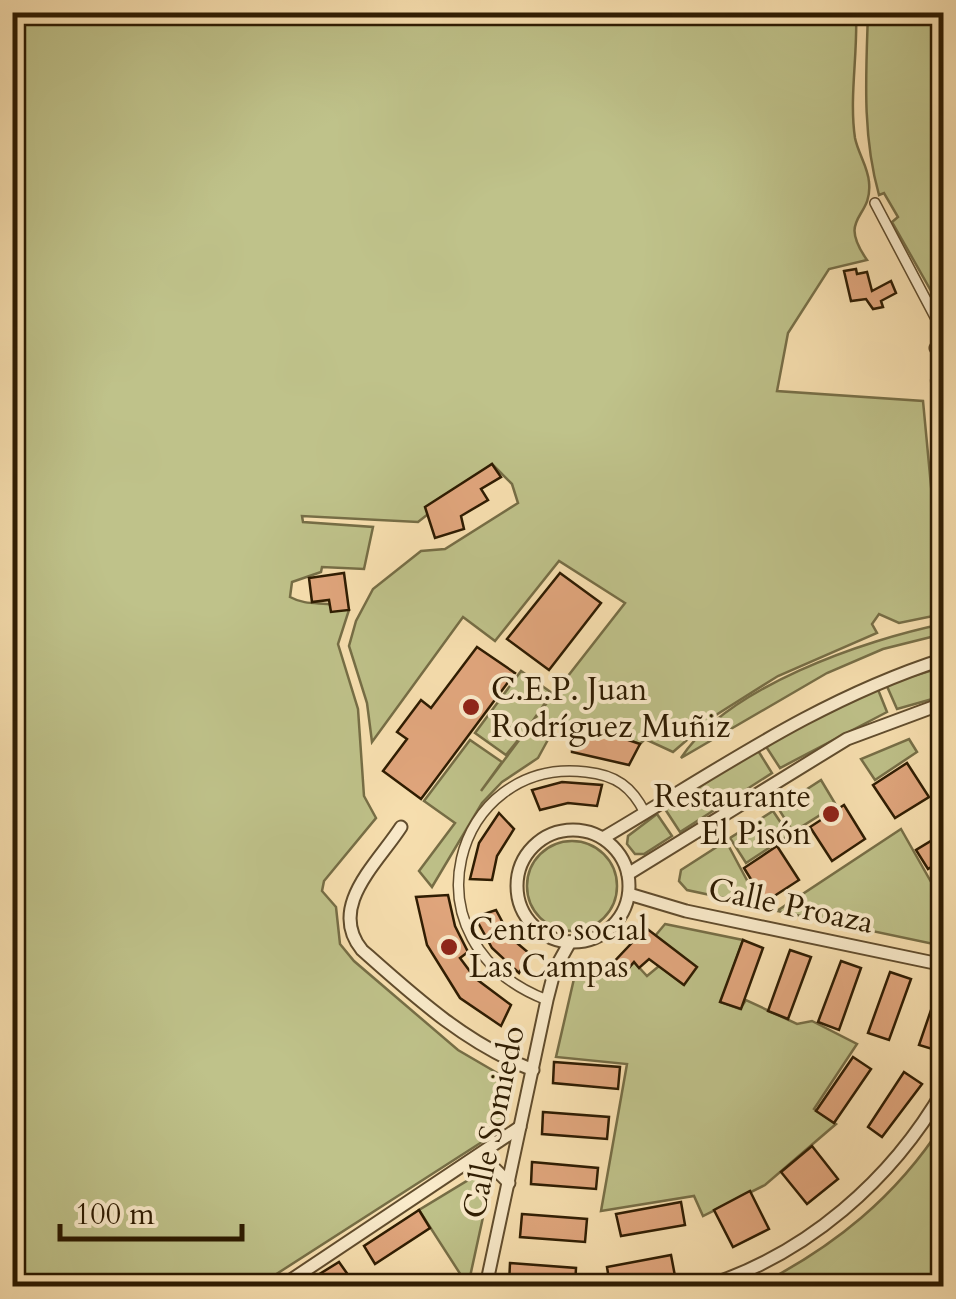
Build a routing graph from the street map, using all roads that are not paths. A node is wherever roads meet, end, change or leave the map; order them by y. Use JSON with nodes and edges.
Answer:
{"nodes":[{"id":1,"x":875,"y":202,"type":"dead end"},
{"id":2,"x":944,"y":334,"type":"edge"},
{"id":3,"x":944,"y":360,"type":"edge"},
{"id":4,"x":944,"y":660,"type":"edge"},
{"id":5,"x":944,"y":703,"type":"edge"},
{"id":6,"x":645,"y":813,"type":"junction"},
{"id":7,"x":400,"y":828,"type":"dead end"},
{"id":8,"x":603,"y":838,"type":"junction"},
{"id":9,"x":628,"y":874,"type":"junction"},
{"id":10,"x":629,"y":894,"type":"junction"},
{"id":11,"x":554,"y":940,"type":"junction"},
{"id":12,"x":570,"y":942,"type":"junction"},
{"id":13,"x":944,"y":964,"type":"edge"},
{"id":14,"x":555,"y":969,"type":"junction"},
{"id":15,"x":547,"y":1000,"type":"junction"},
{"id":16,"x":532,"y":1070,"type":"junction"},
{"id":17,"x":944,"y":1089,"type":"edge"},
{"id":18,"x":520,"y":1128,"type":"junction"},
{"id":19,"x":470,"y":1161,"type":"junction"},
{"id":20,"x":509,"y":1183,"type":"junction"},
{"id":21,"x":282,"y":1286,"type":"edge"},
{"id":22,"x":486,"y":1286,"type":"edge"},
{"id":23,"x":706,"y":1286,"type":"edge"}],
"edges":[{"from":1,"to":2,"type":"street"},
{"from":2,"to":3,"type":"street"},
{"from":4,"to":6,"type":"street"},
{"from":5,"to":9,"type":"street"},
{"from":6,"to":8,"type":"street"},
{"from":6,"to":15,"type":"street"},
{"from":7,"to":16,"type":"street"},
{"from":8,"to":9,"type":"street"},
{"from":8,"to":11,"type":"street"},
{"from":9,"to":10,"type":"street"},
{"from":10,"to":12,"type":"street"},
{"from":10,"to":13,"type":"street","name":"Calle Proaza"},
{"from":11,"to":12,"type":"street"},
{"from":11,"to":14,"type":"street","name":"Calle Somiedo"},
{"from":12,"to":14,"type":"street","name":"Calle Somiedo"},
{"from":14,"to":15,"type":"street","name":"Calle Somiedo"},
{"from":15,"to":16,"type":"street","name":"Calle Somiedo"},
{"from":16,"to":18,"type":"street","name":"Calle Somiedo"},
{"from":17,"to":23,"type":"street"},
{"from":18,"to":19,"type":"street"},
{"from":18,"to":20,"type":"street","name":"Calle Somiedo"},
{"from":19,"to":20,"type":"street"},
{"from":19,"to":21,"type":"street"},
{"from":20,"to":22,"type":"street","name":"Calle Somiedo"}]}
